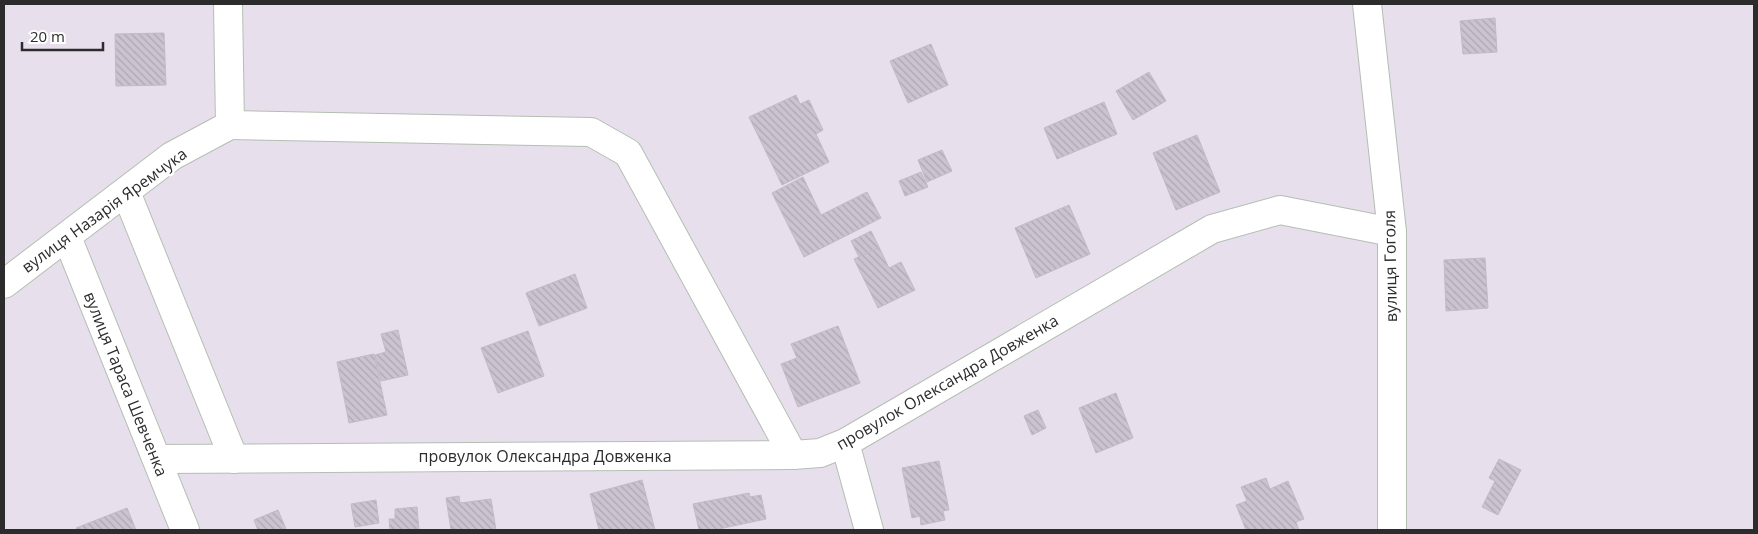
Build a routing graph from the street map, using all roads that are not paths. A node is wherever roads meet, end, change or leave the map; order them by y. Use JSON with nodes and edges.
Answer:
{"nodes":[{"id":1,"x":228,"y":4,"type":"edge"},
{"id":2,"x":1367,"y":4,"type":"edge"},
{"id":3,"x":230,"y":125,"type":"junction"},
{"id":4,"x":126,"y":192,"type":"junction"},
{"id":5,"x":1392,"y":232,"type":"junction"},
{"id":6,"x":67,"y":237,"type":"junction"},
{"id":7,"x":4,"y":284,"type":"edge"},
{"id":8,"x":845,"y":443,"type":"junction"},
{"id":9,"x":793,"y":455,"type":"junction"},
{"id":10,"x":157,"y":459,"type":"junction"},
{"id":11,"x":234,"y":459,"type":"junction"},
{"id":12,"x":186,"y":530,"type":"edge"},
{"id":13,"x":869,"y":530,"type":"edge"},
{"id":14,"x":1392,"y":530,"type":"edge"}],
"edges":[{"from":1,"to":3,"type":"street"},
{"from":2,"to":5,"type":"street","name":"вулиця Гоголя"},
{"from":3,"to":4,"type":"street","name":"вулиця Назарія Яремчука"},
{"from":3,"to":9,"type":"street"},
{"from":4,"to":6,"type":"street","name":"вулиця Назарія Яремчука"},
{"from":4,"to":11,"type":"street"},
{"from":5,"to":8,"type":"street","name":"провулок Олександра Довженка"},
{"from":5,"to":14,"type":"street","name":"вулиця Гоголя"},
{"from":6,"to":7,"type":"street","name":"вулиця Назарія Яремчука"},
{"from":6,"to":10,"type":"street","name":"вулиця Тараса Шевченка"},
{"from":8,"to":9,"type":"street","name":"провулок Олександра Довженка"},
{"from":8,"to":13,"type":"street"},
{"from":9,"to":11,"type":"street","name":"провулок Олександра Довженка"},
{"from":10,"to":11,"type":"street","name":"провулок Олександра Довженка"},
{"from":10,"to":12,"type":"street","name":"вулиця Тараса Шевченка"}]}
